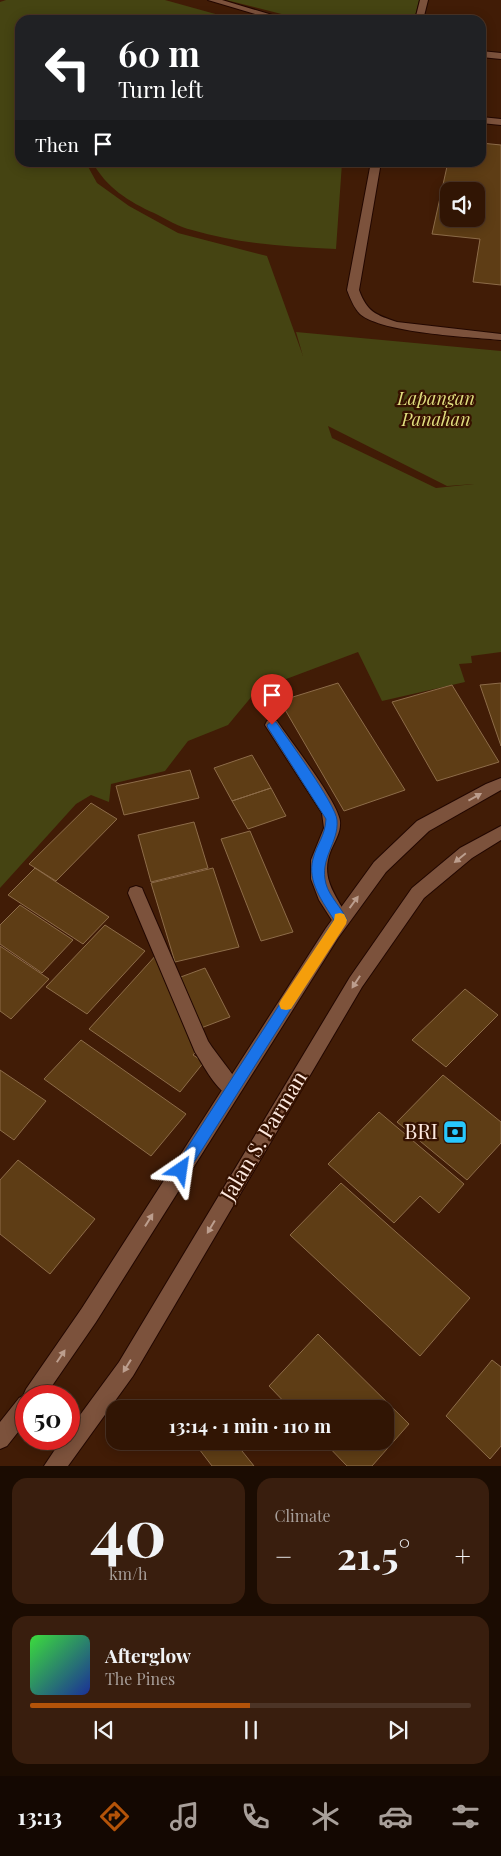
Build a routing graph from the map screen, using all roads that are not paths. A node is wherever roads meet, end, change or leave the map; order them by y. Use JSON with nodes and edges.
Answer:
{"nodes":[{"id":1,"x":212,"y":0,"type":"edge"},
{"id":2,"x":424,"y":0,"type":"edge"},
{"id":3,"x":267,"y":15,"type":"edge"},
{"id":4,"x":420,"y":15,"type":"edge"},
{"id":5,"x":486,"y":54,"type":"edge"},
{"id":6,"x":501,"y":56,"type":"edge"},
{"id":7,"x":486,"y":120,"type":"edge"},
{"id":8,"x":501,"y":122,"type":"edge"},
{"id":9,"x":375,"y":167,"type":"edge"},
{"id":10,"x":501,"y":337,"type":"edge"},
{"id":11,"x":272,"y":725,"type":"dead end"},
{"id":12,"x":501,"y":784,"type":"edge"},
{"id":13,"x":501,"y":832,"type":"edge"},
{"id":14,"x":136,"y":893,"type":"dead end"},
{"id":15,"x":341,"y":920,"type":"junction"},
{"id":16,"x":232,"y":1089,"type":"junction"},
{"id":17,"x":41,"y":1385,"type":"edge"},
{"id":18,"x":15,"y":1419,"type":"edge"},
{"id":19,"x":0,"y":1439,"type":"edge"},
{"id":20,"x":55,"y":1466,"type":"edge"}],
"edges":[{"from":1,"to":3,"type":"main road"},
{"from":2,"to":4,"type":"main road"},
{"from":5,"to":6,"type":"main road"},
{"from":7,"to":8,"type":"main road"},
{"from":9,"to":10,"type":"main road"},
{"from":11,"to":15,"type":"main road"},
{"from":15,"to":12,"type":"main road","one_way":true},
{"from":13,"to":20,"type":"main road","name":"Jalan S. Parman","one_way":true},
{"from":14,"to":16,"type":"main road"},
{"from":15,"to":16,"type":"main road"},
{"from":17,"to":16,"type":"main road","one_way":true},
{"from":18,"to":19,"type":"main road"}]}
